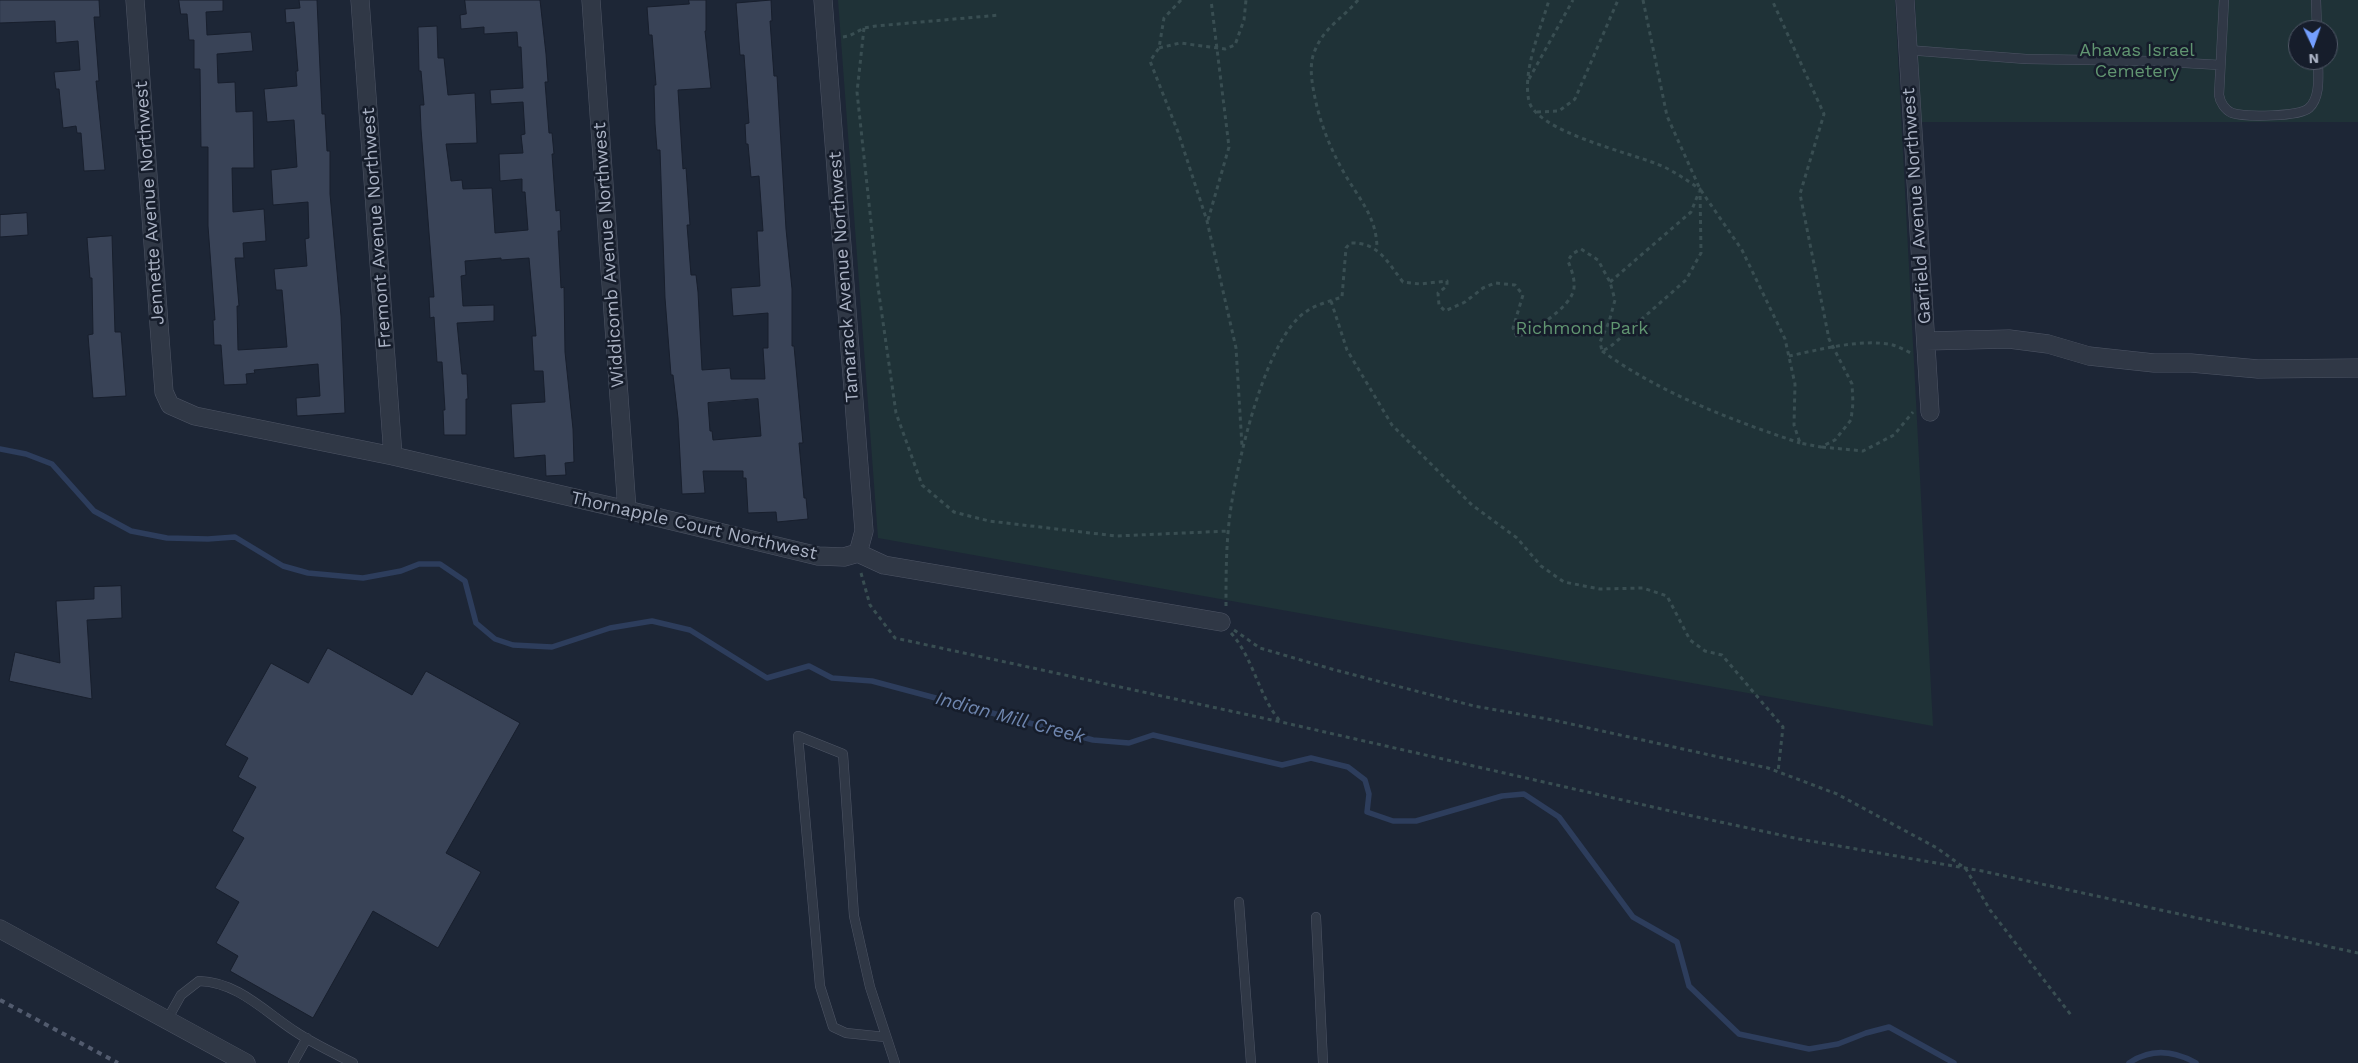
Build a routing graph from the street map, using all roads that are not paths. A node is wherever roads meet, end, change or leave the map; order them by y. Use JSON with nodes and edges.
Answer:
{"nodes":[{"id":1,"x":135,"y":0,"type":"edge"},
{"id":2,"x":360,"y":0,"type":"edge"},
{"id":3,"x":591,"y":0,"type":"edge"},
{"id":4,"x":823,"y":0,"type":"edge"},
{"id":5,"x":1905,"y":0,"type":"edge"},
{"id":6,"x":2224,"y":0,"type":"edge"},
{"id":7,"x":2316,"y":0,"type":"edge"},
{"id":8,"x":2317,"y":20,"type":"edge"},
{"id":9,"x":1907,"y":50,"type":"junction"},
{"id":10,"x":2220,"y":65,"type":"junction"},
{"id":11,"x":2317,"y":70,"type":"edge"},
{"id":12,"x":1926,"y":340,"type":"junction"},
{"id":13,"x":2358,"y":368,"type":"edge"},
{"id":14,"x":170,"y":404,"type":"joint"},
{"id":15,"x":1930,"y":412,"type":"dead end"},
{"id":16,"x":393,"y":456,"type":"junction"},
{"id":17,"x":628,"y":510,"type":"junction"},
{"id":18,"x":858,"y":553,"type":"junction"},
{"id":19,"x":1224,"y":623,"type":"road end"},
{"id":20,"x":1239,"y":902,"type":"dead end"},
{"id":21,"x":1316,"y":917,"type":"dead end"},
{"id":22,"x":0,"y":929,"type":"edge"},
{"id":23,"x":167,"y":1020,"type":"junction"},
{"id":24,"x":886,"y":1037,"type":"junction"},
{"id":25,"x":307,"y":1038,"type":"junction"},
{"id":26,"x":246,"y":1063,"type":"edge"},
{"id":27,"x":293,"y":1063,"type":"edge"},
{"id":28,"x":353,"y":1063,"type":"edge"},
{"id":29,"x":895,"y":1063,"type":"edge"},
{"id":30,"x":1251,"y":1063,"type":"edge"},
{"id":31,"x":1323,"y":1063,"type":"edge"}],
"edges":[{"from":1,"to":14,"type":"street","name":"Jennette Avenue Northwest"},
{"from":2,"to":16,"type":"street","name":"Fremont Avenue Northwest"},
{"from":3,"to":17,"type":"street","name":"Widdicomb Avenue Northwest"},
{"from":4,"to":18,"type":"street","name":"Tamarack Avenue Northwest"},
{"from":5,"to":9,"type":"street","name":"Garfield Avenue Northwest"},
{"from":6,"to":10,"type":"lane"},
{"from":7,"to":8,"type":"lane"},
{"from":9,"to":10,"type":"lane"},
{"from":9,"to":12,"type":"street","name":"Garfield Avenue Northwest"},
{"from":10,"to":11,"type":"lane"},
{"from":12,"to":13,"type":"street"},
{"from":12,"to":15,"type":"street","name":"Garfield Avenue Northwest"},
{"from":14,"to":16,"type":"street","name":"Thornapple Court Northwest"},
{"from":16,"to":17,"type":"street","name":"Thornapple Court Northwest"},
{"from":17,"to":18,"type":"street","name":"Thornapple Court Northwest"},
{"from":18,"to":19,"type":"street"},
{"from":20,"to":30,"type":"lane"},
{"from":21,"to":31,"type":"lane"},
{"from":22,"to":23,"type":"street"},
{"from":23,"to":25,"type":"lane"},
{"from":23,"to":26,"type":"street"},
{"from":24,"to":24,"type":"lane"},
{"from":24,"to":29,"type":"lane"},
{"from":25,"to":27,"type":"lane"},
{"from":25,"to":28,"type":"lane"}]}
